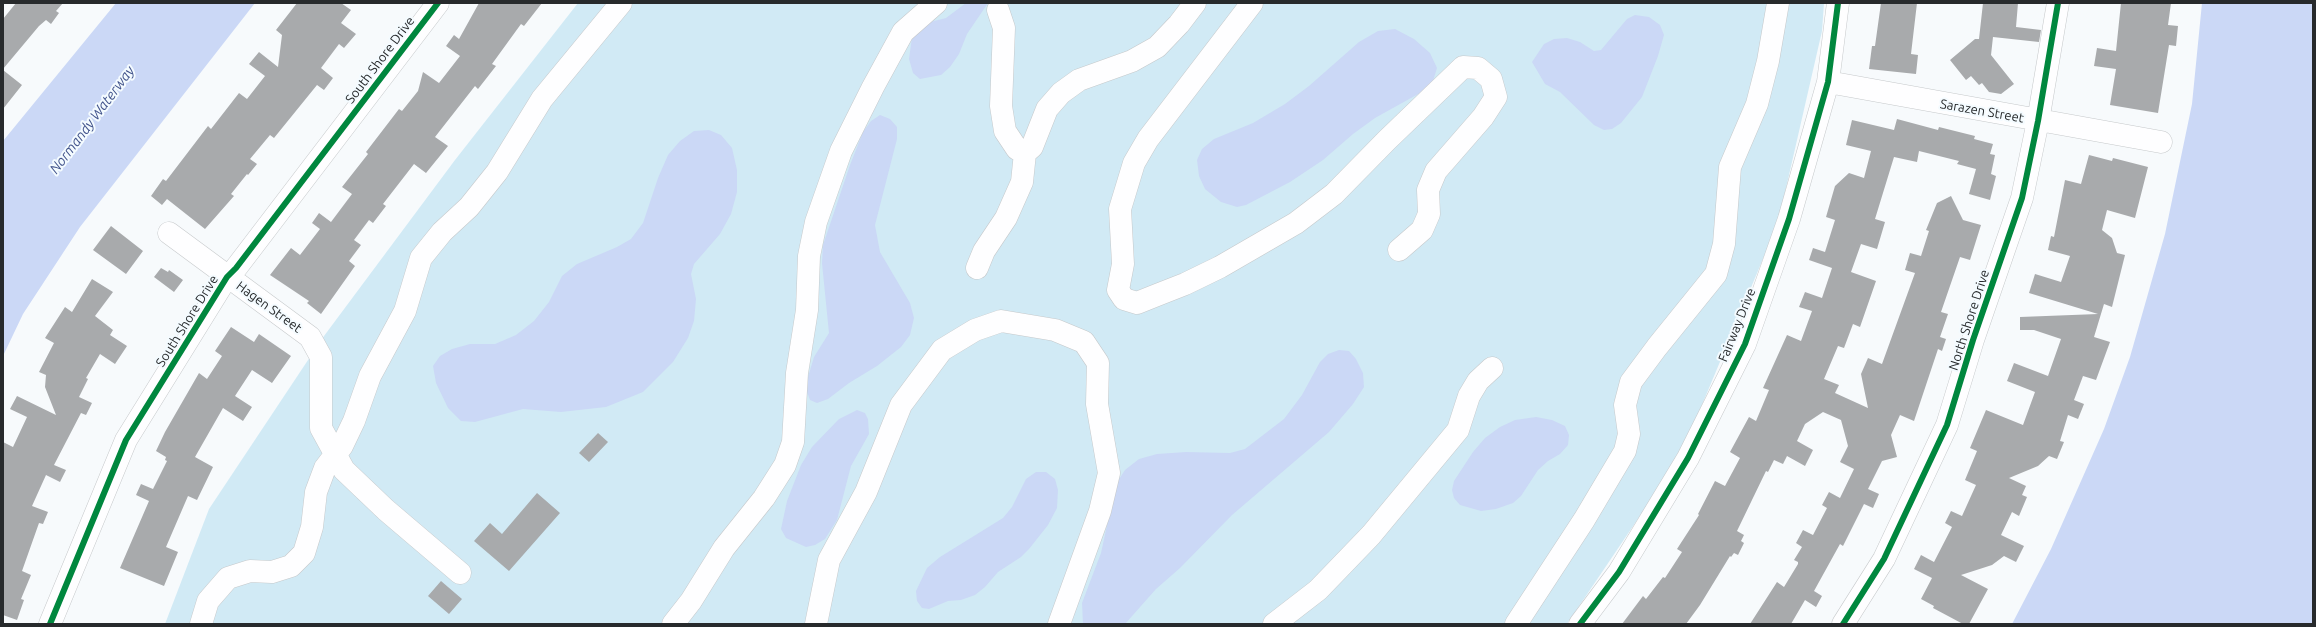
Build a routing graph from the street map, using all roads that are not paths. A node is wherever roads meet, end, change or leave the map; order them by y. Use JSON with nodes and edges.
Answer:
{"nodes":[{"id":1,"x":438,"y":3,"type":"edge"},
{"id":2,"x":621,"y":3,"type":"edge"},
{"id":3,"x":936,"y":3,"type":"edge"},
{"id":4,"x":1195,"y":3,"type":"edge"},
{"id":5,"x":1252,"y":3,"type":"edge"},
{"id":6,"x":1778,"y":3,"type":"edge"},
{"id":7,"x":1838,"y":3,"type":"edge"},
{"id":8,"x":2058,"y":3,"type":"edge"},
{"id":9,"x":998,"y":10,"type":"dead end"},
{"id":10,"x":1828,"y":82,"type":"junction"},
{"id":11,"x":2038,"y":121,"type":"junction"},
{"id":12,"x":2161,"y":142,"type":"dead end"},
{"id":13,"x":1025,"y":153,"type":"junction"},
{"id":14,"x":169,"y":234,"type":"dead end"},
{"id":15,"x":1399,"y":250,"type":"dead end"},
{"id":16,"x":977,"y":268,"type":"dead end"},
{"id":17,"x":226,"y":277,"type":"junction"},
{"id":18,"x":1492,"y":368,"type":"dead end"},
{"id":19,"x":334,"y":454,"type":"junction"},
{"id":20,"x":460,"y":573,"type":"dead end"},
{"id":21,"x":50,"y":624,"type":"edge"},
{"id":22,"x":201,"y":624,"type":"edge"},
{"id":23,"x":673,"y":624,"type":"edge"},
{"id":24,"x":816,"y":624,"type":"edge"},
{"id":25,"x":1059,"y":624,"type":"edge"},
{"id":26,"x":1274,"y":624,"type":"edge"},
{"id":27,"x":1516,"y":624,"type":"edge"},
{"id":28,"x":1580,"y":624,"type":"edge"},
{"id":29,"x":1843,"y":624,"type":"edge"}],
"edges":[{"from":1,"to":17,"type":"street","name":"South Shore Drive"},
{"from":2,"to":19,"type":"street"},
{"from":3,"to":23,"type":"street"},
{"from":4,"to":13,"type":"street"},
{"from":5,"to":15,"type":"street"},
{"from":6,"to":27,"type":"street"},
{"from":7,"to":10,"type":"street","name":"Fairway Drive"},
{"from":8,"to":11,"type":"street","name":"North Shore Drive"},
{"from":9,"to":13,"type":"street"},
{"from":10,"to":11,"type":"street","name":"Sarazen Street"},
{"from":10,"to":28,"type":"street","name":"Fairway Drive"},
{"from":11,"to":12,"type":"street","name":"Sarazen Street"},
{"from":11,"to":29,"type":"street","name":"North Shore Drive"},
{"from":13,"to":16,"type":"street"},
{"from":14,"to":17,"type":"street","name":"Hagen Street"},
{"from":17,"to":19,"type":"street","name":"Hagen Street"},
{"from":17,"to":21,"type":"street","name":"South Shore Drive"},
{"from":18,"to":26,"type":"street"},
{"from":19,"to":20,"type":"street"},
{"from":19,"to":22,"type":"street"},
{"from":24,"to":25,"type":"street"}]}
